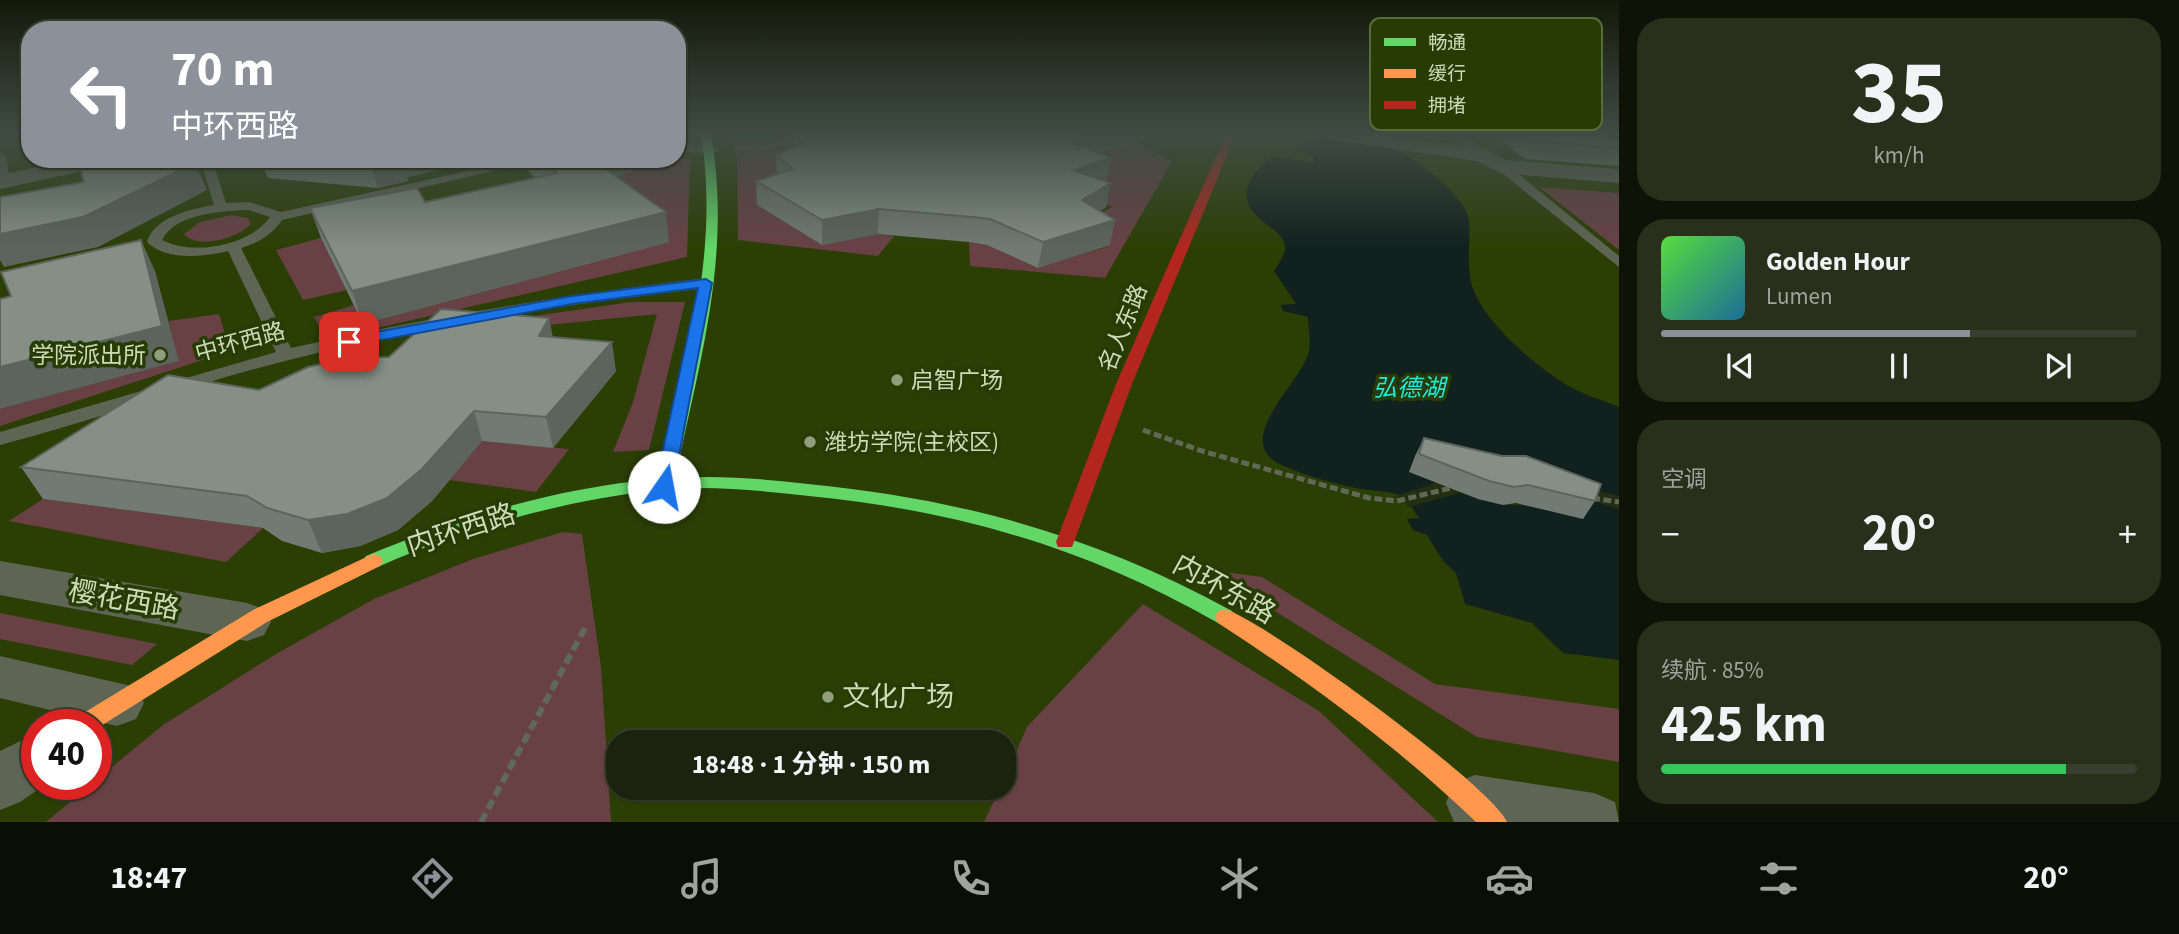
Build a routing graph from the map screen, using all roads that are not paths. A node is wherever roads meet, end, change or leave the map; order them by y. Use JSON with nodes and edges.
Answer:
{"nodes":[{"id":1,"x":43,"y":172,"type":"edge"},
{"id":2,"x":210,"y":172,"type":"edge"},
{"id":3,"x":479,"y":172,"type":"edge"},
{"id":4,"x":714,"y":172,"type":"edge"},
{"id":5,"x":1214,"y":172,"type":"edge"},
{"id":6,"x":1506,"y":172,"type":"edge"},
{"id":7,"x":1590,"y":172,"type":"edge"},
{"id":8,"x":1619,"y":176,"type":"edge"},
{"id":9,"x":2,"y":181,"type":"edge"},
{"id":10,"x":221,"y":207,"type":"junction"},
{"id":11,"x":278,"y":217,"type":"junction"},
{"id":12,"x":232,"y":245,"type":"junction"},
{"id":13,"x":1619,"y":263,"type":"edge"},
{"id":14,"x":706,"y":283,"type":"junction"},
{"id":15,"x":286,"y":355,"type":"junction"},
{"id":16,"x":0,"y":439,"type":"edge"},
{"id":17,"x":664,"y":487,"type":"junction"},
{"id":18,"x":880,"y":495,"type":"joint"},
{"id":19,"x":1065,"y":542,"type":"junction"},
{"id":20,"x":0,"y":578,"type":"edge"},
{"id":21,"x":247,"y":622,"type":"junction"},
{"id":22,"x":0,"y":677,"type":"edge"},
{"id":23,"x":87,"y":709,"type":"edge"},
{"id":24,"x":109,"y":709,"type":"edge"},
{"id":25,"x":21,"y":769,"type":"edge"},
{"id":26,"x":0,"y":783,"type":"edge"},
{"id":27,"x":1484,"y":812,"type":"edge"},
{"id":28,"x":1594,"y":822,"type":"edge"}],
"edges":[{"from":1,"to":9,"type":"street"},
{"from":2,"to":10,"type":"lane"},
{"from":3,"to":11,"type":"lane"},
{"from":4,"to":14,"type":"street"},
{"from":5,"to":19,"type":"street","name":"名人东路"},
{"from":6,"to":13,"type":"lane"},
{"from":7,"to":8,"type":"street"},
{"from":10,"to":11,"type":"lane"},
{"from":10,"to":12,"type":"lane"},
{"from":11,"to":12,"type":"lane"},
{"from":12,"to":15,"type":"lane"},
{"from":14,"to":15,"type":"lane","name":"中环西路"},
{"from":14,"to":17,"type":"street"},
{"from":15,"to":16,"type":"lane","name":"中环西路"},
{"from":17,"to":18,"type":"street","name":"内环西路"},
{"from":17,"to":21,"type":"street","name":"内环西路"},
{"from":18,"to":19,"type":"street","name":"内环东路"},
{"from":19,"to":27,"type":"street","name":"内环东路"},
{"from":20,"to":21,"type":"street","name":"樱花西路"},
{"from":21,"to":24,"type":"street","name":"内环西路"},
{"from":22,"to":23,"type":"street"},
{"from":25,"to":26,"type":"street"},
{"from":27,"to":28,"type":"street"}]}
